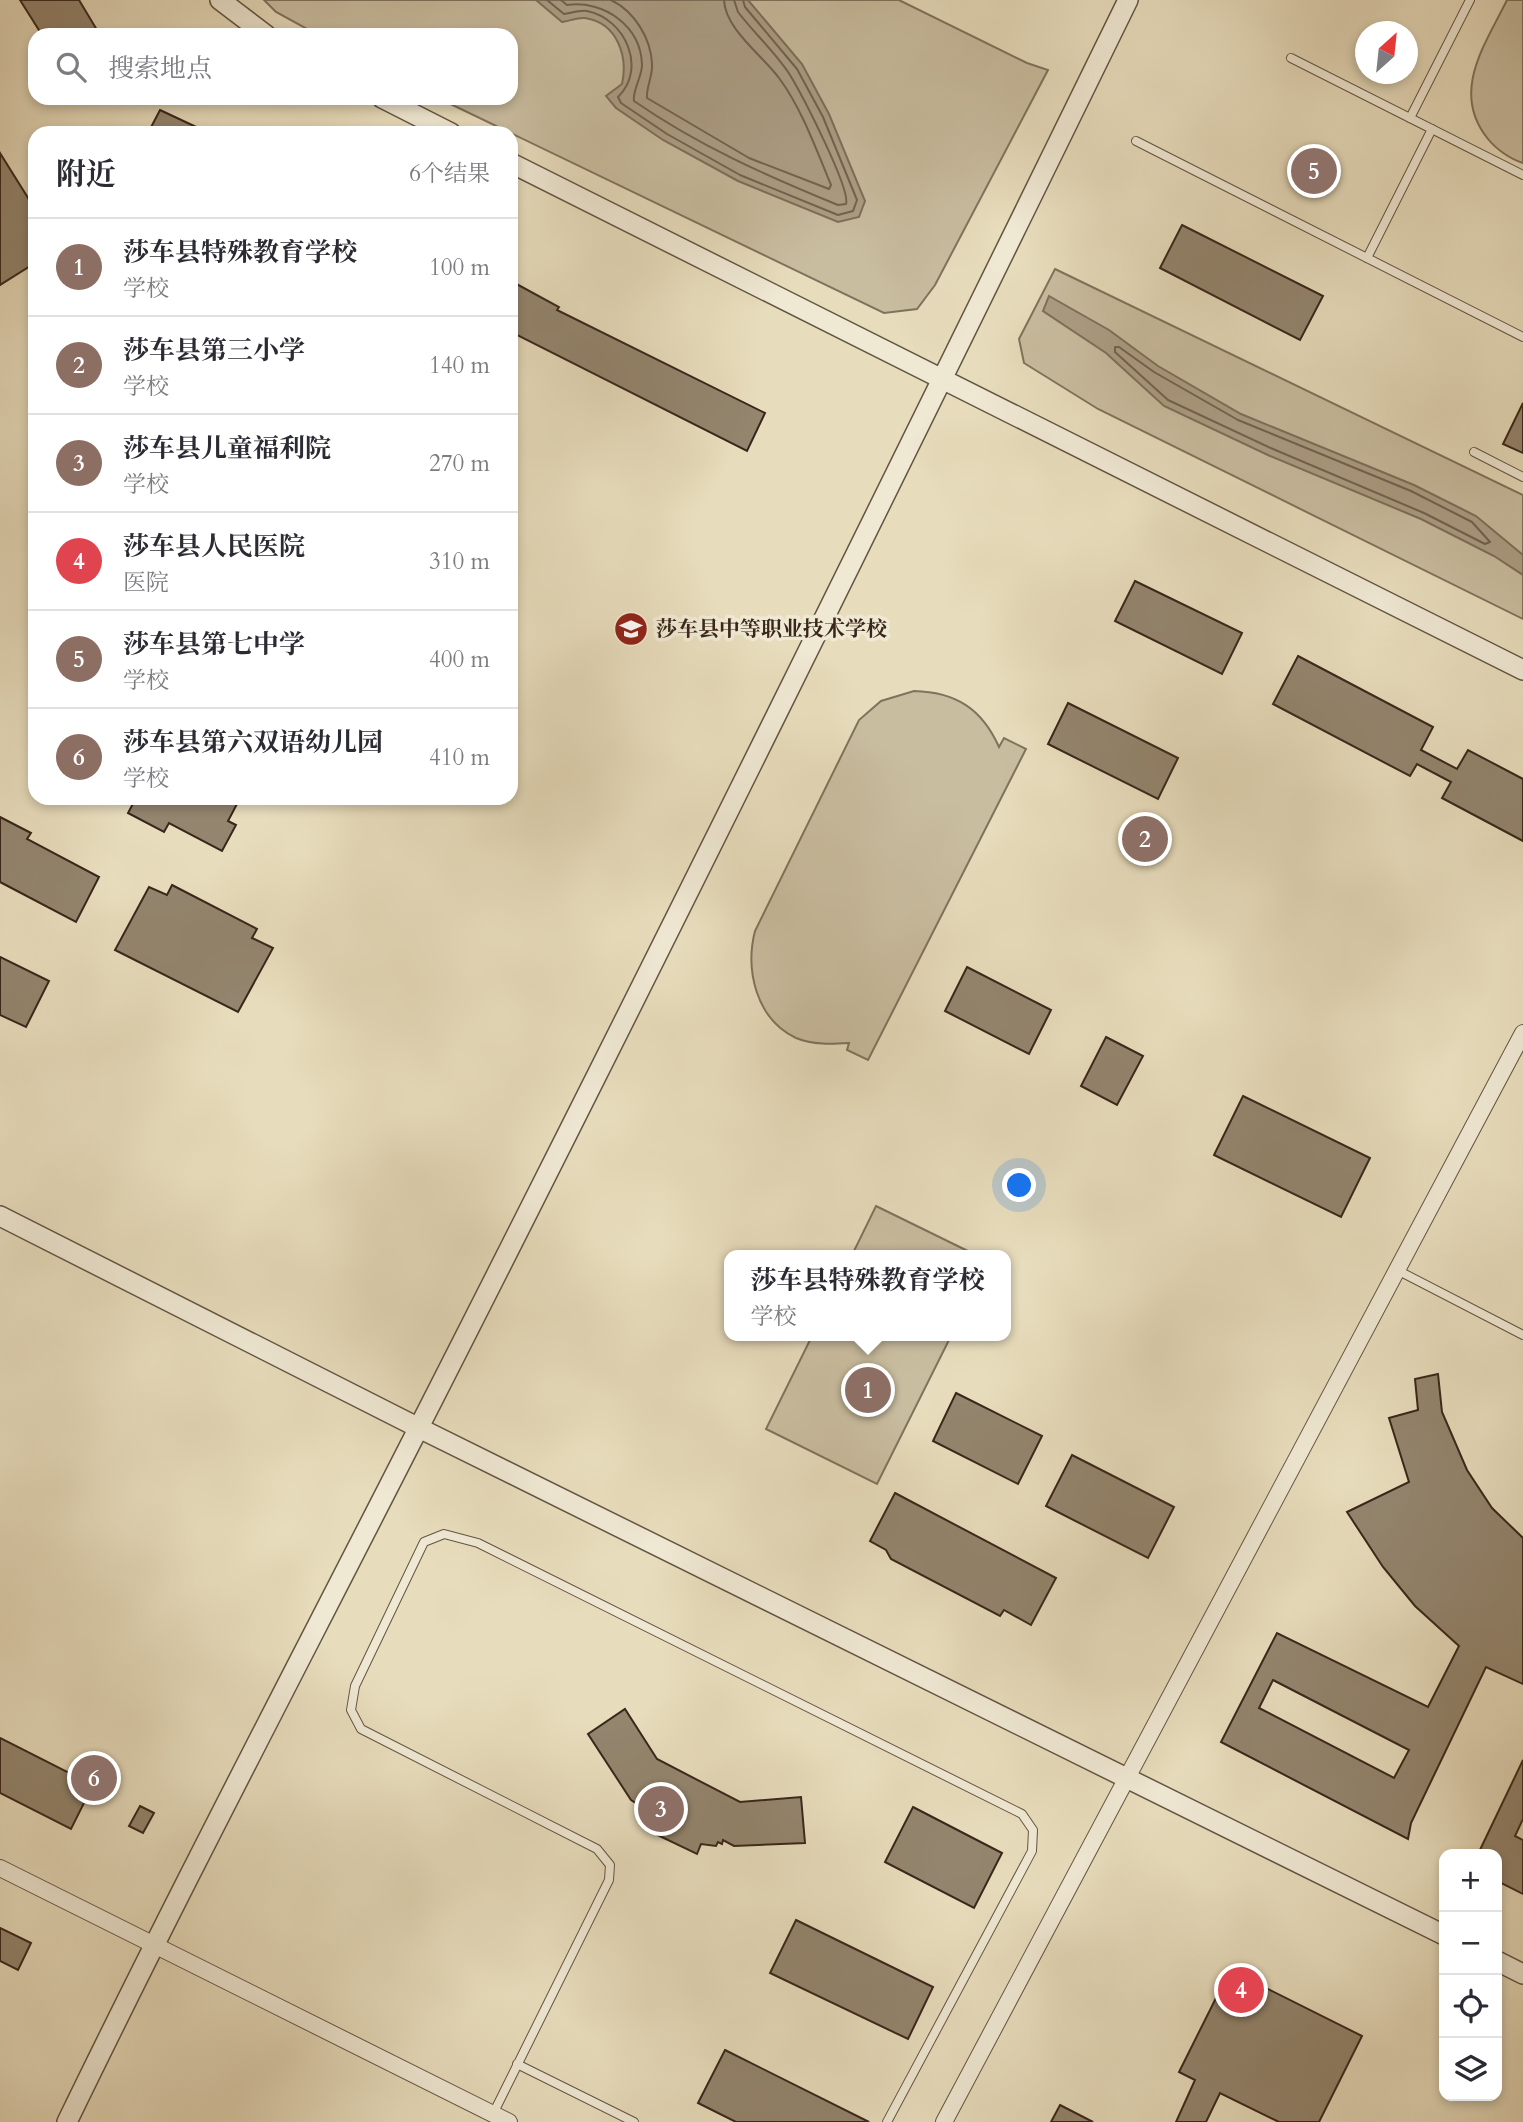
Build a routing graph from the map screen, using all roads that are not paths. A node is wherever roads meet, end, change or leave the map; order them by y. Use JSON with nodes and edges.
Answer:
{"nodes":[{"id":1,"x":220,"y":0,"type":"edge"},
{"id":2,"x":1128,"y":0,"type":"edge"},
{"id":3,"x":1470,"y":0,"type":"edge"},
{"id":4,"x":257,"y":28,"type":"edge"},
{"id":5,"x":1291,"y":58,"type":"dead end"},
{"id":6,"x":396,"y":105,"type":"edge"},
{"id":7,"x":1409,"y":118,"type":"junction"},
{"id":8,"x":437,"y":126,"type":"edge"},
{"id":9,"x":1432,"y":129,"type":"junction"},
{"id":10,"x":1136,"y":141,"type":"dead end"},
{"id":11,"x":518,"y":167,"type":"edge"},
{"id":12,"x":1523,"y":175,"type":"edge"},
{"id":13,"x":1367,"y":258,"type":"junction"},
{"id":14,"x":1523,"y":337,"type":"edge"},
{"id":15,"x":942,"y":379,"type":"junction"},
{"id":16,"x":1474,"y":452,"type":"dead end"},
{"id":17,"x":1523,"y":477,"type":"edge"},
{"id":18,"x":1523,"y":670,"type":"edge"},
{"id":19,"x":1523,"y":1033,"type":"edge"},
{"id":20,"x":0,"y":1216,"type":"edge"},
{"id":21,"x":1397,"y":1270,"type":"junction"},
{"id":22,"x":1523,"y":1335,"type":"edge"},
{"id":23,"x":419,"y":1428,"type":"junction"},
{"id":24,"x":1128,"y":1776,"type":"junction"},
{"id":25,"x":0,"y":1868,"type":"edge"},
{"id":26,"x":1439,"y":1932,"type":"edge"},
{"id":27,"x":153,"y":1944,"type":"junction"},
{"id":28,"x":1502,"y":1964,"type":"edge"},
{"id":29,"x":1523,"y":1974,"type":"edge"},
{"id":30,"x":517,"y":2064,"type":"junction"},
{"id":31,"x":493,"y":2114,"type":"junction"},
{"id":32,"x":67,"y":2122,"type":"edge"},
{"id":33,"x":509,"y":2122,"type":"edge"},
{"id":34,"x":634,"y":2122,"type":"edge"},
{"id":35,"x":887,"y":2122,"type":"edge"},
{"id":36,"x":944,"y":2122,"type":"edge"}],
"edges":[{"from":1,"to":4,"type":"street"},
{"from":2,"to":15,"type":"street"},
{"from":3,"to":7,"type":"lane"},
{"from":5,"to":7,"type":"lane"},
{"from":6,"to":8,"type":"street"},
{"from":7,"to":9,"type":"lane"},
{"from":9,"to":12,"type":"lane"},
{"from":9,"to":13,"type":"lane"},
{"from":10,"to":13,"type":"lane"},
{"from":11,"to":15,"type":"street"},
{"from":13,"to":14,"type":"lane"},
{"from":15,"to":18,"type":"street"},
{"from":15,"to":23,"type":"street"},
{"from":16,"to":17,"type":"lane"},
{"from":19,"to":21,"type":"street"},
{"from":20,"to":23,"type":"street"},
{"from":21,"to":22,"type":"lane"},
{"from":21,"to":24,"type":"street"},
{"from":23,"to":24,"type":"street"},
{"from":23,"to":27,"type":"street"},
{"from":24,"to":26,"type":"street"},
{"from":24,"to":36,"type":"street"},
{"from":25,"to":27,"type":"street"},
{"from":27,"to":31,"type":"street"},
{"from":27,"to":32,"type":"street"},
{"from":28,"to":29,"type":"street"},
{"from":30,"to":31,"type":"lane"},
{"from":30,"to":34,"type":"lane"},
{"from":30,"to":35,"type":"lane"},
{"from":31,"to":33,"type":"street"}]}
